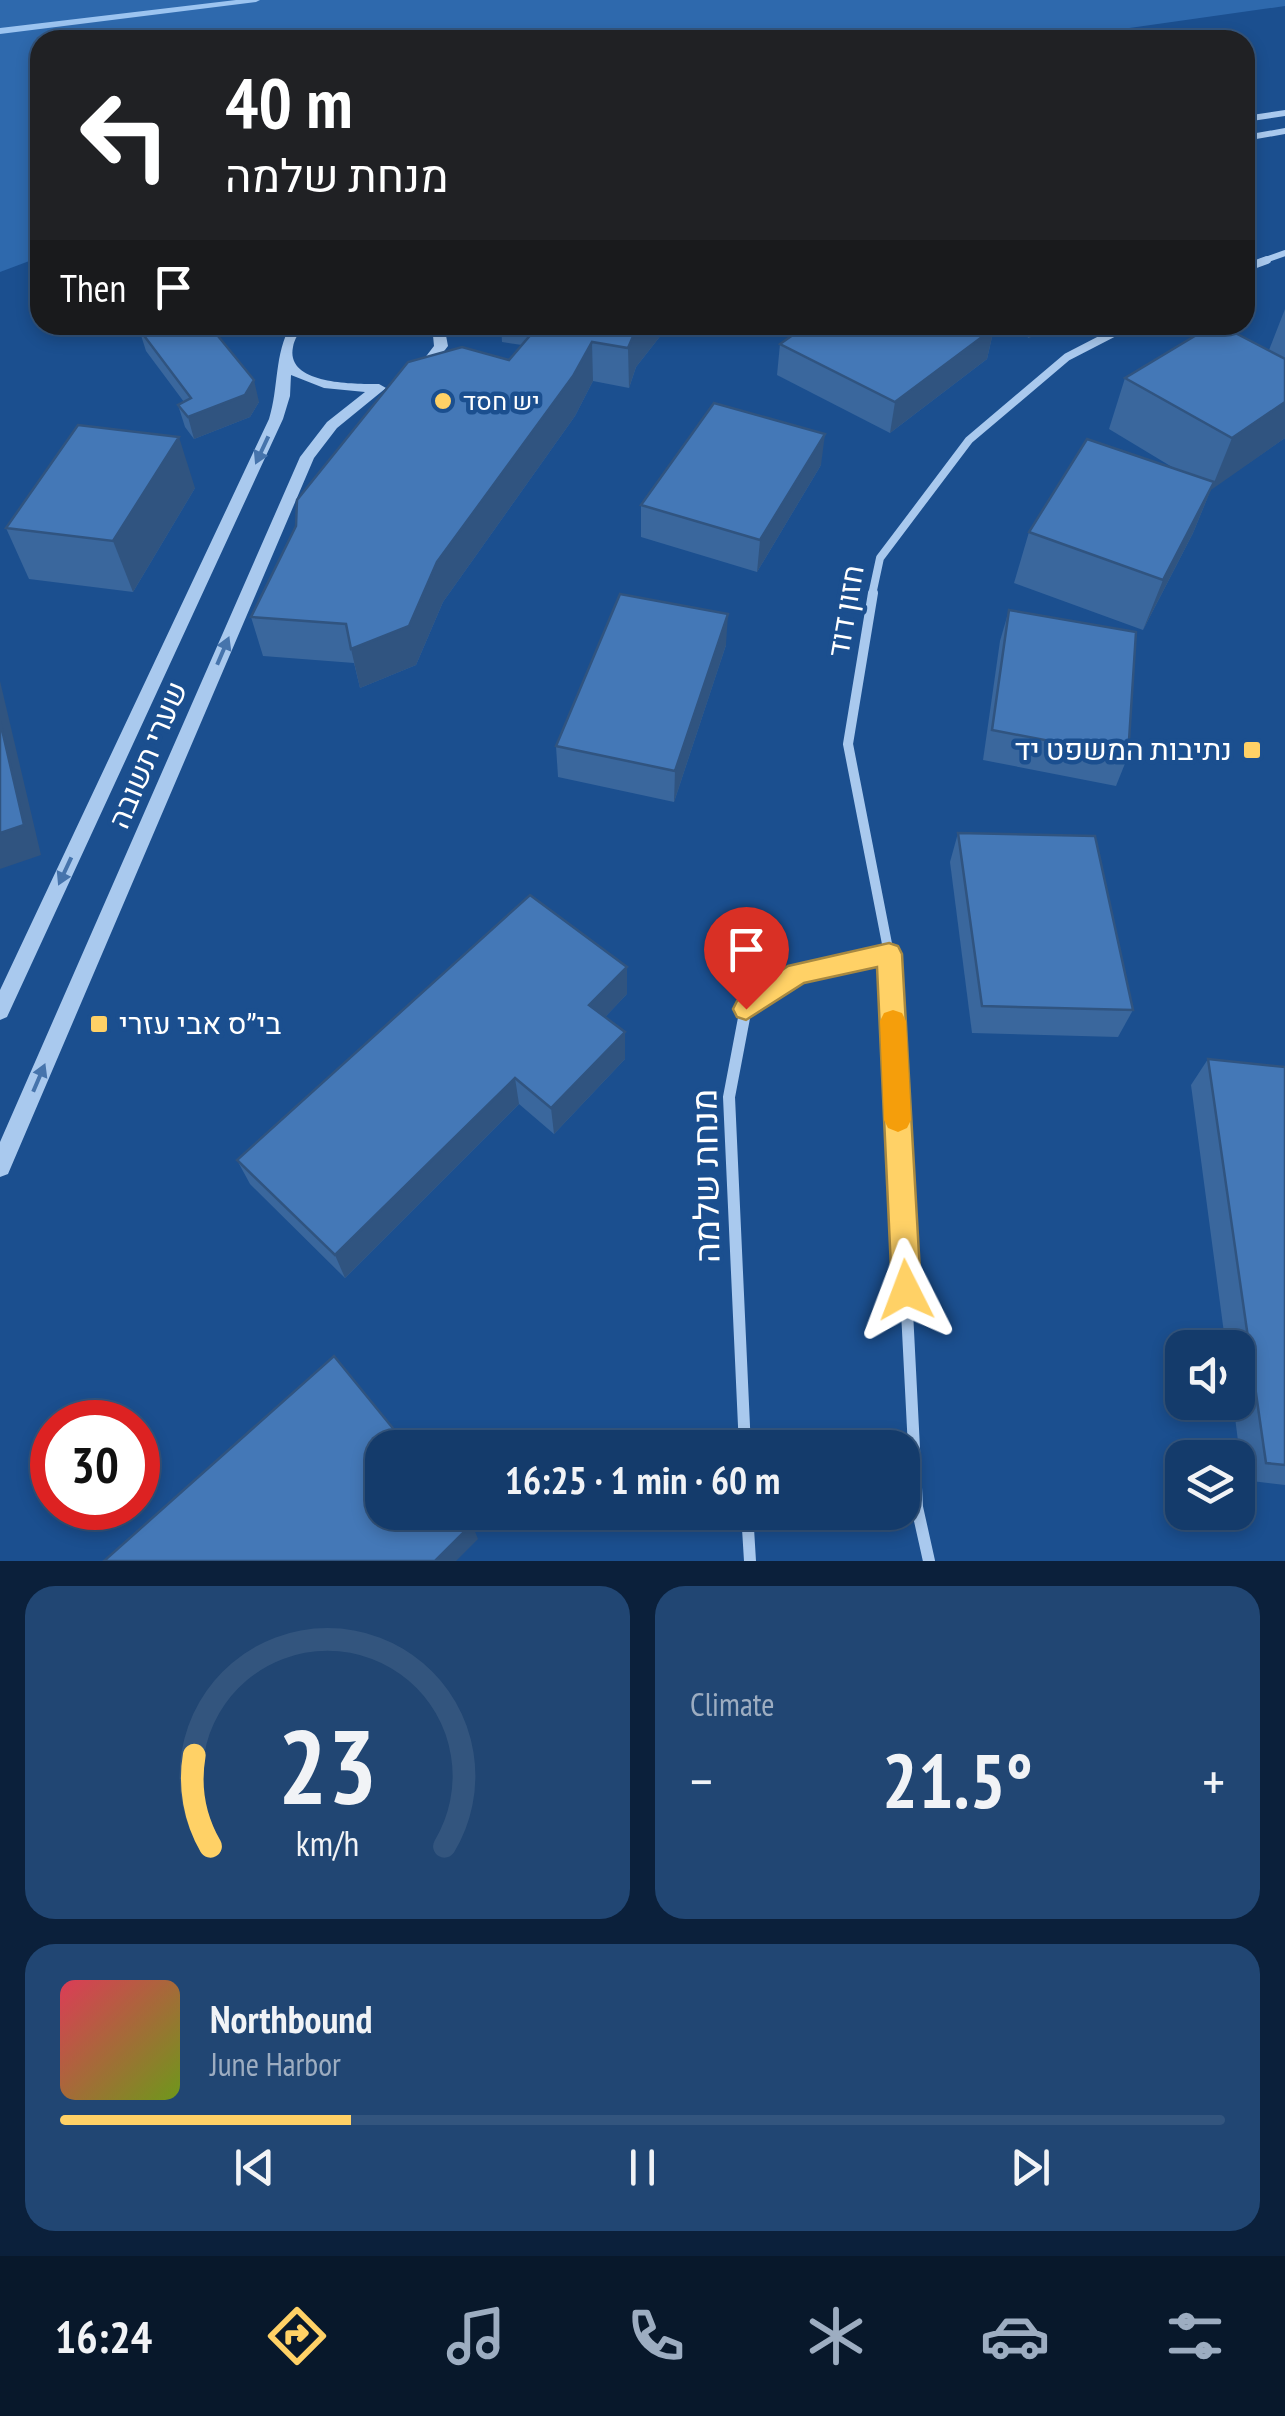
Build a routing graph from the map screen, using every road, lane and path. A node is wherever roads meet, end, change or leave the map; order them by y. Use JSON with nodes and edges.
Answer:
{"nodes":[{"id":1,"x":1285,"y":112,"type":"edge"},
{"id":2,"x":1255,"y":116,"type":"edge"},
{"id":3,"x":1285,"y":132,"type":"edge"},
{"id":4,"x":1255,"y":136,"type":"edge"},
{"id":5,"x":1285,"y":253,"type":"edge"},
{"id":6,"x":1255,"y":264,"type":"edge"},
{"id":7,"x":289,"y":335,"type":"edge"},
{"id":8,"x":441,"y":335,"type":"edge"},
{"id":9,"x":1109,"y":335,"type":"edge"},
{"id":10,"x":285,"y":356,"type":"junction"},
{"id":11,"x":393,"y":383,"type":"junction"},
{"id":12,"x":889,"y":954,"type":"junction"},
{"id":13,"x":0,"y":1011,"type":"edge"},
{"id":14,"x":0,"y":1167,"type":"edge"},
{"id":15,"x":743,"y":1430,"type":"edge"},
{"id":16,"x":749,"y":1530,"type":"edge"},
{"id":17,"x":750,"y":1561,"type":"edge"},
{"id":18,"x":929,"y":1561,"type":"edge"}],
"edges":[{"from":1,"to":2,"type":"street"},
{"from":3,"to":4,"type":"street"},
{"from":5,"to":6,"type":"street"},
{"from":7,"to":10,"type":"street","name":"שערי תשובה"},
{"from":8,"to":11,"type":"street","name":"שערי תשובה"},
{"from":9,"to":12,"type":"street","name":"חזון דוד"},
{"from":10,"to":11,"type":"street"},
{"from":10,"to":13,"type":"street","name":"שערי תשובה","one_way":true},
{"from":14,"to":11,"type":"street","name":"שערי תשובה","one_way":true},
{"from":12,"to":15,"type":"street","name":"מנחת שלמה"},
{"from":12,"to":18,"type":"street"},
{"from":16,"to":17,"type":"street"}]}
